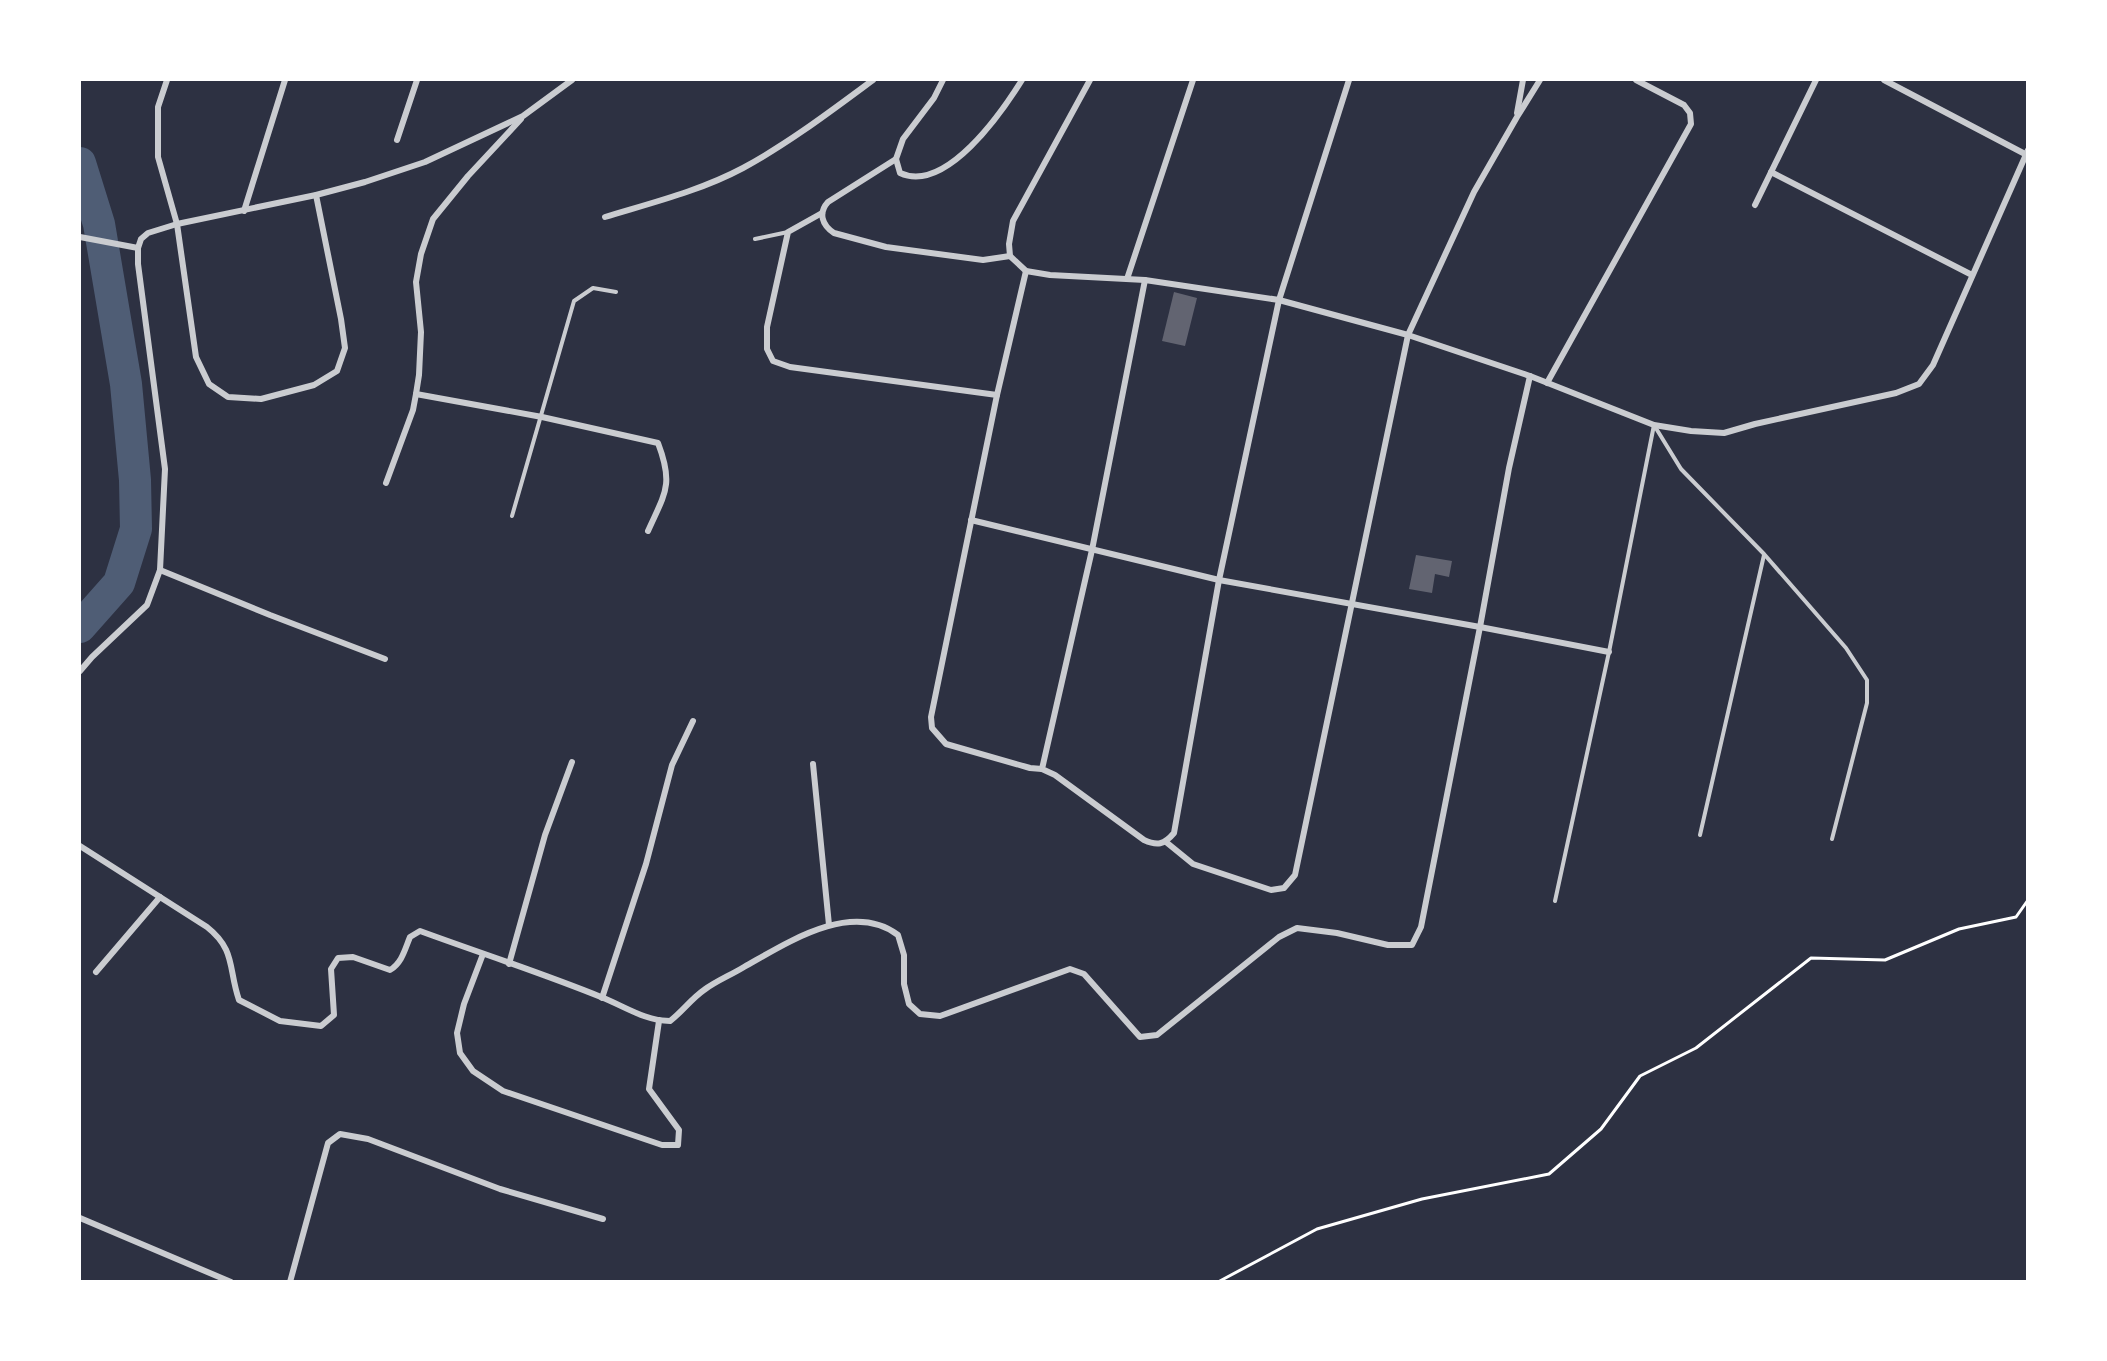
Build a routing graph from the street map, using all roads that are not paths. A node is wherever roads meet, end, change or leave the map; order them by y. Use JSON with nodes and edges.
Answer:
{"nodes":[{"id":1,"x":167,"y":80,"type":"edge"},
{"id":2,"x":285,"y":80,"type":"edge"},
{"id":3,"x":417,"y":80,"type":"edge"},
{"id":4,"x":572,"y":80,"type":"edge"},
{"id":5,"x":873,"y":80,"type":"edge"},
{"id":6,"x":943,"y":80,"type":"edge"},
{"id":7,"x":1022,"y":80,"type":"edge"},
{"id":8,"x":1090,"y":80,"type":"edge"},
{"id":9,"x":1193,"y":80,"type":"edge"},
{"id":10,"x":1349,"y":80,"type":"edge"},
{"id":11,"x":1523,"y":80,"type":"edge"},
{"id":12,"x":1540,"y":80,"type":"edge"},
{"id":13,"x":1636,"y":80,"type":"edge"},
{"id":14,"x":1816,"y":80,"type":"edge"},
{"id":15,"x":1884,"y":80,"type":"edge"},
{"id":16,"x":524,"y":116,"type":"junction"},
{"id":17,"x":1516,"y":117,"type":"junction"},
{"id":18,"x":397,"y":140,"type":"dead end"},
{"id":19,"x":2026,"y":152,"type":"edge"},
{"id":20,"x":896,"y":159,"type":"junction"},
{"id":21,"x":1771,"y":172,"type":"junction"},
{"id":22,"x":316,"y":195,"type":"junction"},
{"id":23,"x":1755,"y":205,"type":"dead end"},
{"id":24,"x":244,"y":211,"type":"junction"},
{"id":25,"x":822,"y":213,"type":"junction"},
{"id":26,"x":604,"y":217,"type":"dead end"},
{"id":27,"x":177,"y":224,"type":"junction"},
{"id":28,"x":788,"y":232,"type":"junction"},
{"id":29,"x":80,"y":237,"type":"edge"},
{"id":30,"x":755,"y":239,"type":"dead end"},
{"id":31,"x":138,"y":248,"type":"junction"},
{"id":32,"x":1010,"y":256,"type":"junction"},
{"id":33,"x":1026,"y":271,"type":"junction"},
{"id":34,"x":1972,"y":275,"type":"junction"},
{"id":35,"x":1127,"y":279,"type":"junction"},
{"id":36,"x":1145,"y":280,"type":"junction"},
{"id":37,"x":616,"y":292,"type":"dead end"},
{"id":38,"x":1280,"y":300,"type":"junction"},
{"id":39,"x":1408,"y":335,"type":"junction"},
{"id":40,"x":1530,"y":376,"type":"junction"},
{"id":41,"x":1547,"y":383,"type":"junction"},
{"id":42,"x":416,"y":394,"type":"junction"},
{"id":43,"x":997,"y":395,"type":"junction"},
{"id":44,"x":542,"y":417,"type":"junction"},
{"id":45,"x":1654,"y":425,"type":"junction"},
{"id":46,"x":386,"y":483,"type":"dead end"},
{"id":47,"x":512,"y":516,"type":"dead end"},
{"id":48,"x":971,"y":520,"type":"junction"},
{"id":49,"x":648,"y":531,"type":"dead end"},
{"id":50,"x":1092,"y":550,"type":"junction"},
{"id":51,"x":1764,"y":554,"type":"junction"},
{"id":52,"x":160,"y":570,"type":"junction"},
{"id":53,"x":1219,"y":580,"type":"junction"},
{"id":54,"x":1352,"y":603,"type":"junction"},
{"id":55,"x":1480,"y":627,"type":"junction"},
{"id":56,"x":1609,"y":652,"type":"junction"},
{"id":57,"x":386,"y":659,"type":"dead end"},
{"id":58,"x":80,"y":671,"type":"edge"},
{"id":59,"x":693,"y":722,"type":"dead end"},
{"id":60,"x":572,"y":762,"type":"dead end"},
{"id":61,"x":813,"y":764,"type":"dead end"},
{"id":62,"x":1042,"y":769,"type":"junction"},
{"id":63,"x":1700,"y":835,"type":"dead end"},
{"id":64,"x":1832,"y":839,"type":"dead end"},
{"id":65,"x":1166,"y":842,"type":"junction"},
{"id":66,"x":80,"y":846,"type":"edge"},
{"id":67,"x":160,"y":897,"type":"junction"},
{"id":68,"x":1555,"y":901,"type":"dead end"},
{"id":69,"x":829,"y":925,"type":"junction"},
{"id":70,"x":483,"y":954,"type":"junction"},
{"id":71,"x":509,"y":964,"type":"junction"},
{"id":72,"x":96,"y":972,"type":"dead end"},
{"id":73,"x":602,"y":998,"type":"junction"},
{"id":74,"x":659,"y":1021,"type":"junction"},
{"id":75,"x":80,"y":1218,"type":"edge"},
{"id":76,"x":603,"y":1219,"type":"dead end"},
{"id":77,"x":231,"y":1281,"type":"edge"},
{"id":78,"x":290,"y":1281,"type":"edge"}],
"edges":[{"from":1,"to":27,"type":"street"},
{"from":2,"to":24,"type":"street"},
{"from":3,"to":18,"type":"street"},
{"from":4,"to":16,"type":"street"},
{"from":5,"to":26,"type":"street"},
{"from":6,"to":20,"type":"street"},
{"from":7,"to":20,"type":"street"},
{"from":8,"to":32,"type":"street"},
{"from":9,"to":35,"type":"street"},
{"from":10,"to":38,"type":"street"},
{"from":11,"to":17,"type":"street"},
{"from":12,"to":17,"type":"street"},
{"from":13,"to":41,"type":"street"},
{"from":14,"to":21,"type":"street"},
{"from":15,"to":19,"type":"street"},
{"from":16,"to":22,"type":"street"},
{"from":16,"to":42,"type":"street"},
{"from":17,"to":39,"type":"street"},
{"from":19,"to":34,"type":"street"},
{"from":20,"to":25,"type":"street"},
{"from":21,"to":23,"type":"street"},
{"from":21,"to":34,"type":"street"},
{"from":22,"to":24,"type":"street"},
{"from":22,"to":27,"type":"street"},
{"from":24,"to":27,"type":"street"},
{"from":25,"to":28,"type":"street"},
{"from":25,"to":32,"type":"street"},
{"from":27,"to":31,"type":"street"},
{"from":28,"to":30,"type":"lane"},
{"from":28,"to":43,"type":"street"},
{"from":29,"to":31,"type":"street"},
{"from":31,"to":52,"type":"street"},
{"from":32,"to":33,"type":"street"},
{"from":33,"to":35,"type":"street"},
{"from":33,"to":43,"type":"street"},
{"from":34,"to":45,"type":"street"},
{"from":35,"to":36,"type":"street"},
{"from":36,"to":38,"type":"street"},
{"from":36,"to":50,"type":"street"},
{"from":37,"to":44,"type":"lane"},
{"from":38,"to":39,"type":"street"},
{"from":38,"to":53,"type":"street"},
{"from":39,"to":40,"type":"street"},
{"from":39,"to":54,"type":"street"},
{"from":40,"to":41,"type":"street"},
{"from":40,"to":55,"type":"street"},
{"from":41,"to":45,"type":"street"},
{"from":42,"to":44,"type":"street"},
{"from":42,"to":46,"type":"street"},
{"from":43,"to":48,"type":"street"},
{"from":44,"to":47,"type":"lane"},
{"from":44,"to":49,"type":"street"},
{"from":45,"to":51,"type":"lane"},
{"from":45,"to":56,"type":"lane"},
{"from":48,"to":50,"type":"street"},
{"from":48,"to":62,"type":"street"},
{"from":50,"to":53,"type":"street"},
{"from":50,"to":62,"type":"street"},
{"from":51,"to":63,"type":"lane"},
{"from":51,"to":64,"type":"lane"},
{"from":52,"to":57,"type":"street"},
{"from":52,"to":58,"type":"street"},
{"from":53,"to":54,"type":"street"},
{"from":53,"to":65,"type":"street"},
{"from":54,"to":55,"type":"street"},
{"from":54,"to":65,"type":"street"},
{"from":55,"to":56,"type":"street"},
{"from":55,"to":69,"type":"street"},
{"from":56,"to":68,"type":"lane"},
{"from":59,"to":73,"type":"street"},
{"from":60,"to":71,"type":"street"},
{"from":61,"to":69,"type":"street"},
{"from":62,"to":65,"type":"street"},
{"from":66,"to":67,"type":"street"},
{"from":67,"to":70,"type":"street"},
{"from":67,"to":72,"type":"street"},
{"from":69,"to":74,"type":"street"},
{"from":70,"to":71,"type":"street"},
{"from":70,"to":74,"type":"street"},
{"from":71,"to":73,"type":"street"},
{"from":73,"to":74,"type":"street"},
{"from":75,"to":77,"type":"street"},
{"from":76,"to":78,"type":"street"}]}
